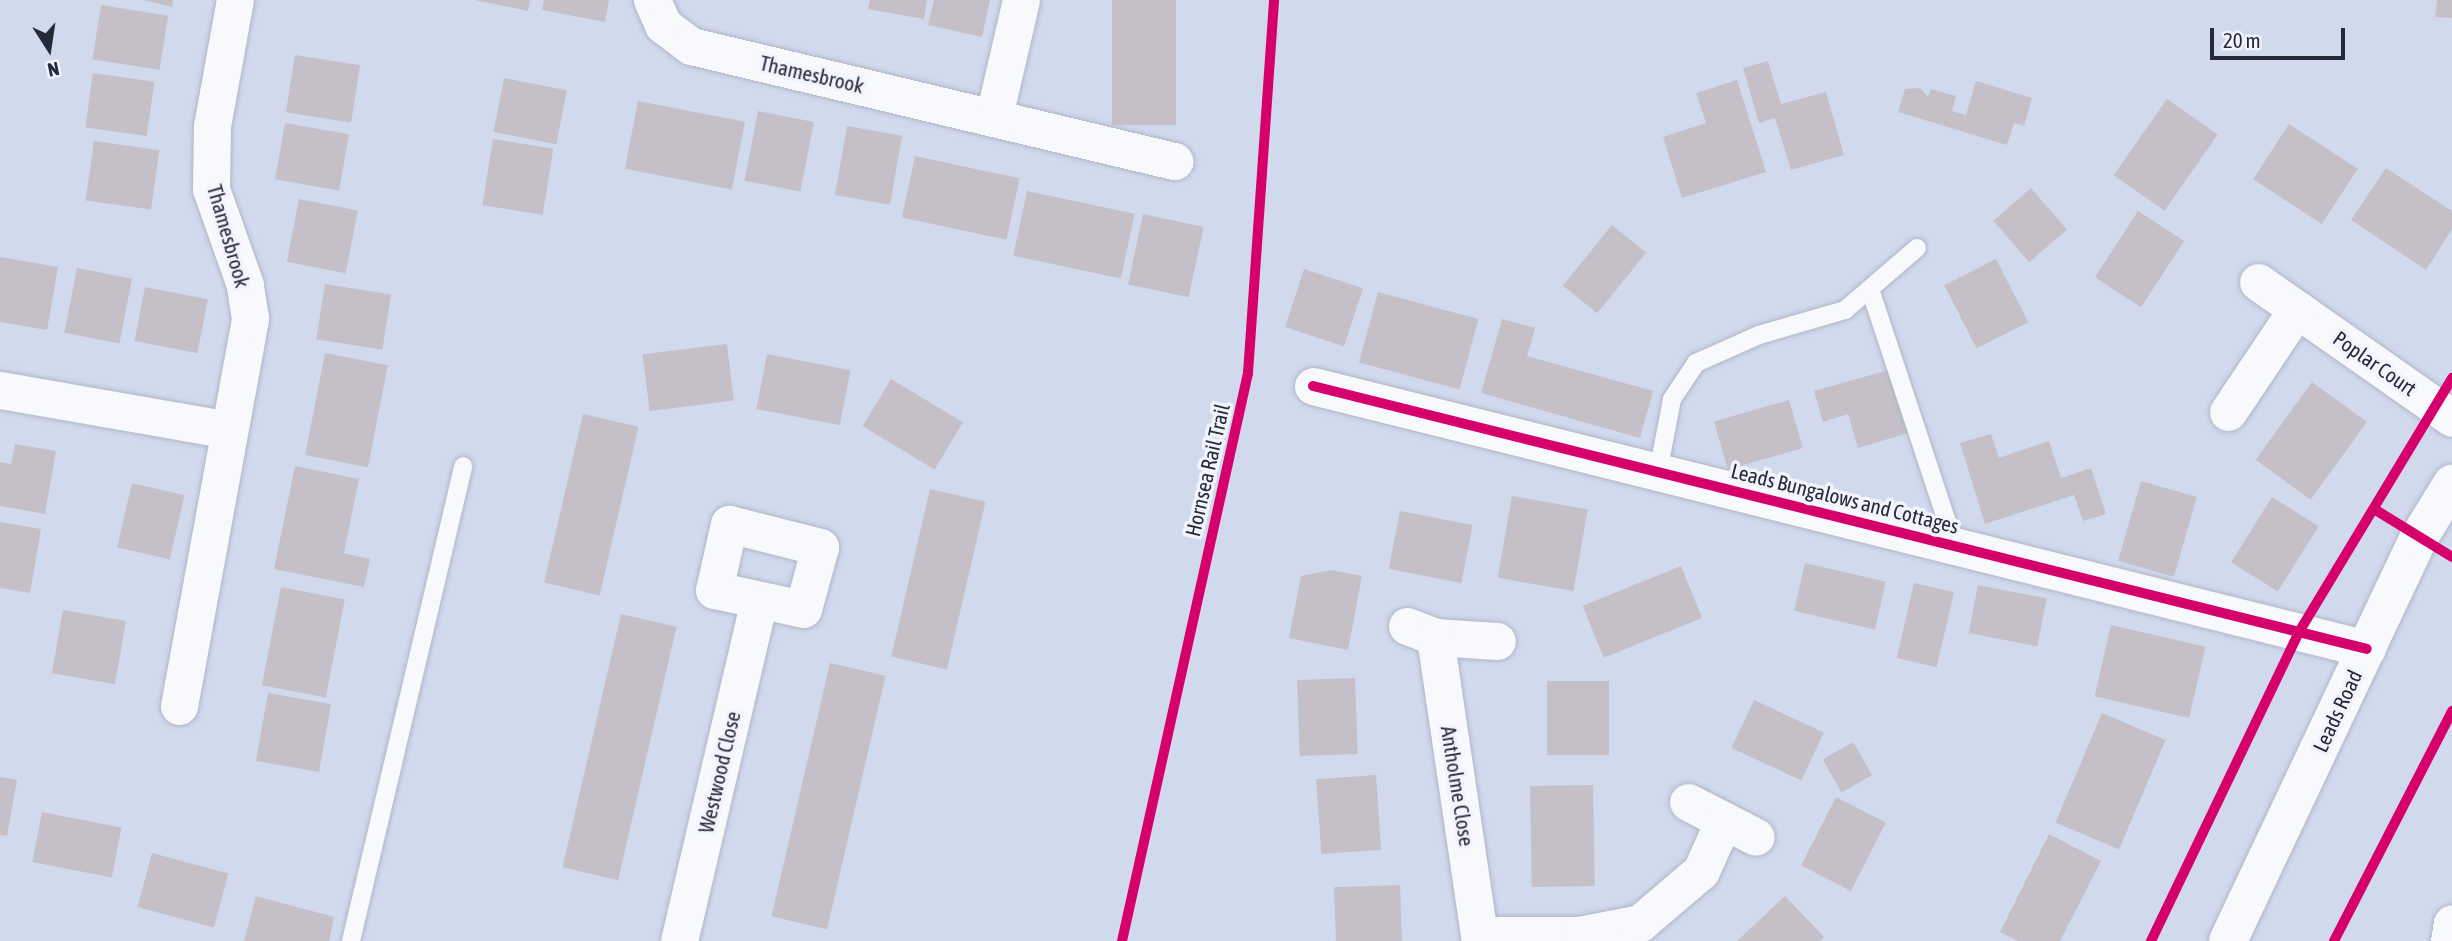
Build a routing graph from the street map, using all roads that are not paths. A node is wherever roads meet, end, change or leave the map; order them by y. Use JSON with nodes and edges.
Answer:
{"nodes":[{"id":1,"x":235,"y":0,"type":"edge"},
{"id":2,"x":652,"y":0,"type":"edge"},
{"id":3,"x":1021,"y":0,"type":"edge"},
{"id":4,"x":994,"y":116,"type":"junction"},
{"id":5,"x":1175,"y":161,"type":"dead end"},
{"id":6,"x":1917,"y":248,"type":"dead end"},
{"id":7,"x":2258,"y":282,"type":"dead end"},
{"id":8,"x":1871,"y":292,"type":"junction"},
{"id":9,"x":2297,"y":309,"type":"junction"},
{"id":10,"x":1313,"y":386,"type":"dead end"},
{"id":11,"x":0,"y":390,"type":"edge"},
{"id":12,"x":2228,"y":412,"type":"dead end"},
{"id":13,"x":2452,"y":418,"type":"edge"},
{"id":14,"x":229,"y":430,"type":"junction"},
{"id":15,"x":463,"y":466,"type":"dead end"},
{"id":16,"x":1658,"y":472,"type":"junction"},
{"id":17,"x":2452,"y":484,"type":"edge"},
{"id":18,"x":1955,"y":546,"type":"junction"},
{"id":19,"x":758,"y":603,"type":"dead end"},
{"id":20,"x":1497,"y":641,"type":"dead end"},
{"id":21,"x":2367,"y":649,"type":"junction"},
{"id":22,"x":179,"y":706,"type":"dead end"},
{"id":23,"x":1688,"y":802,"type":"dead end"},
{"id":24,"x":1722,"y":824,"type":"junction"},
{"id":25,"x":1756,"y":838,"type":"dead end"},
{"id":26,"x":2452,"y":923,"type":"edge"},
{"id":27,"x":1480,"y":938,"type":"edge"},
{"id":28,"x":351,"y":941,"type":"edge"},
{"id":29,"x":679,"y":941,"type":"edge"},
{"id":30,"x":2228,"y":941,"type":"edge"},
{"id":31,"x":2449,"y":941,"type":"edge"}],
"edges":[{"from":1,"to":14,"type":"street","name":"Thamesbrook"},
{"from":2,"to":4,"type":"street","name":"Thamesbrook"},
{"from":3,"to":4,"type":"street"},
{"from":4,"to":5,"type":"street","name":"Thamesbrook"},
{"from":6,"to":8,"type":"lane"},
{"from":7,"to":9,"type":"street","name":"Poplar Court"},
{"from":8,"to":16,"type":"lane"},
{"from":8,"to":18,"type":"lane"},
{"from":9,"to":12,"type":"street"},
{"from":9,"to":13,"type":"street","name":"Poplar Court"},
{"from":10,"to":16,"type":"street","name":"Leads Bungalows and Cottages"},
{"from":11,"to":14,"type":"street"},
{"from":14,"to":22,"type":"street","name":"Thamesbrook"},
{"from":15,"to":28,"type":"lane"},
{"from":16,"to":18,"type":"street","name":"Leads Bungalows and Cottages"},
{"from":17,"to":21,"type":"main road","name":"Leads Road"},
{"from":18,"to":21,"type":"street","name":"Leads Bungalows and Cottages"},
{"from":19,"to":29,"type":"street","name":"Westwood Close"},
{"from":20,"to":27,"type":"street","name":"Antholme Close"},
{"from":21,"to":30,"type":"main road","name":"Leads Road"},
{"from":23,"to":24,"type":"street"},
{"from":24,"to":25,"type":"street"},
{"from":24,"to":27,"type":"street","name":"Antholme Close"},
{"from":26,"to":31,"type":"street"}]}
